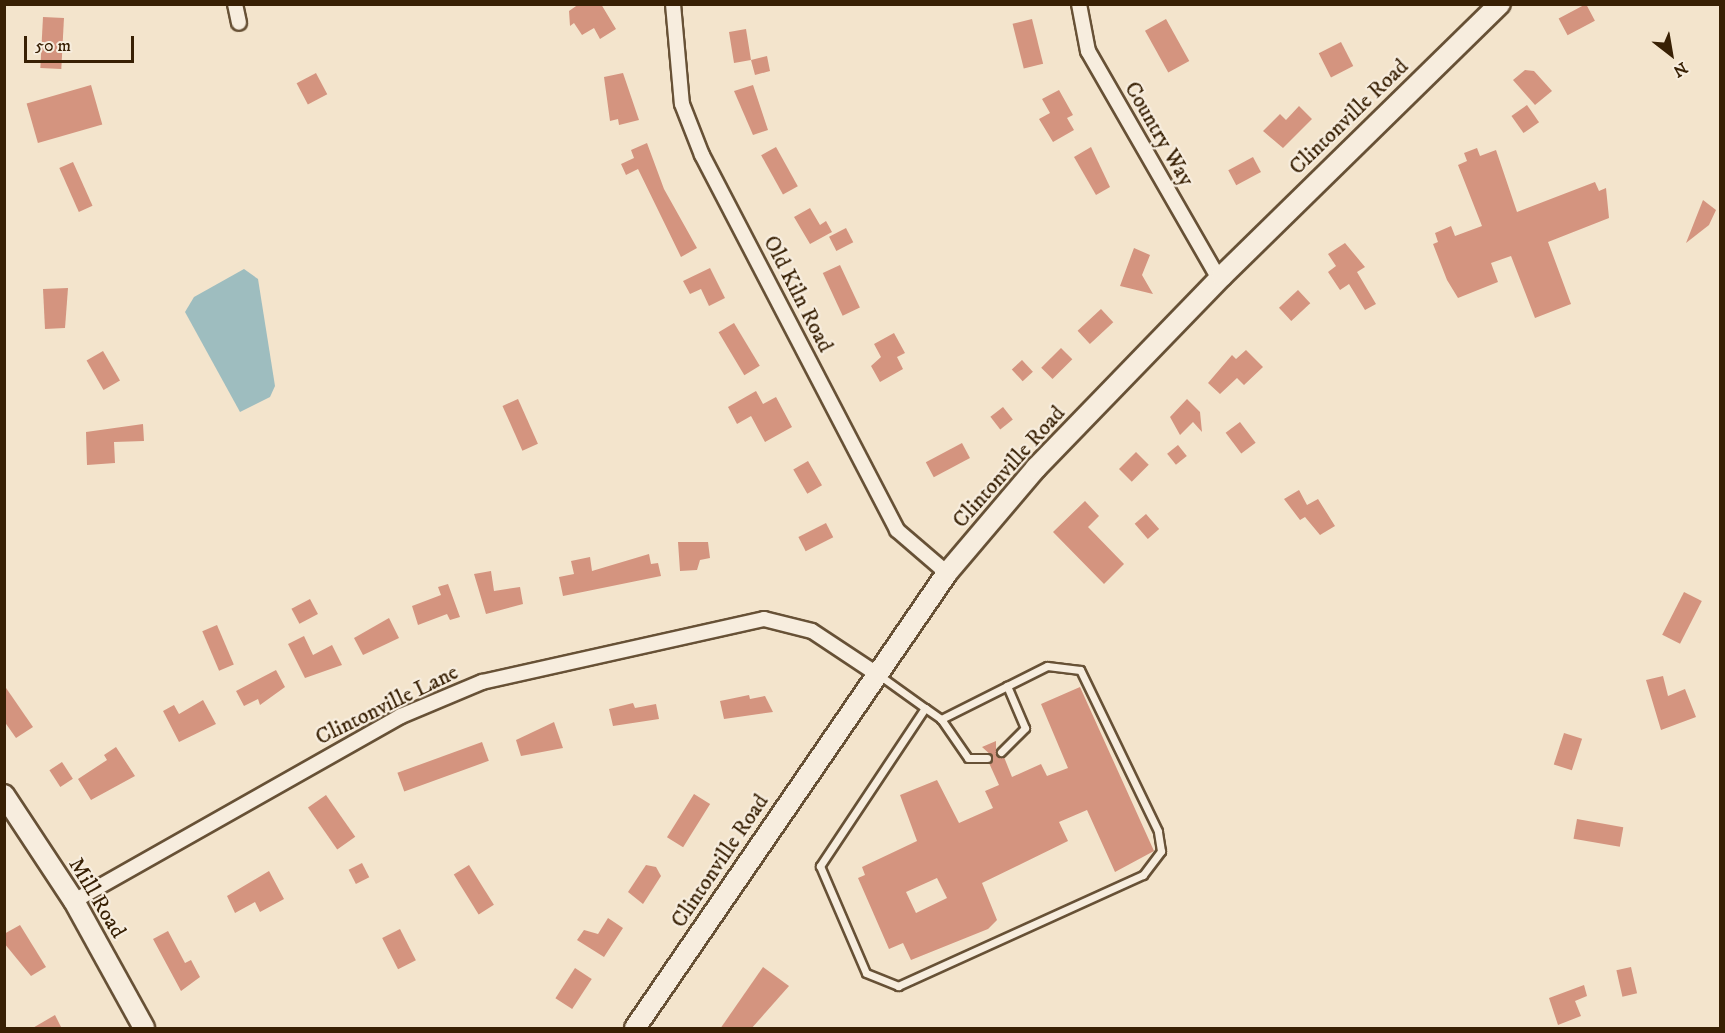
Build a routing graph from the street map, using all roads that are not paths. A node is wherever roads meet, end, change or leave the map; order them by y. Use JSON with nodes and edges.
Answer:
{"nodes":[{"id":1,"x":235,"y":4,"type":"edge"},
{"id":2,"x":673,"y":4,"type":"edge"},
{"id":3,"x":1079,"y":4,"type":"edge"},
{"id":4,"x":1500,"y":4,"type":"edge"},
{"id":5,"x":239,"y":23,"type":"dead end"},
{"id":6,"x":1219,"y":279,"type":"junction"},
{"id":7,"x":947,"y":573,"type":"junction"},
{"id":8,"x":876,"y":674,"type":"junction"},
{"id":9,"x":1007,"y":686,"type":"junction"},
{"id":10,"x":925,"y":708,"type":"junction"},
{"id":11,"x":941,"y":719,"type":"junction"},
{"id":12,"x":1001,"y":752,"type":"dead end"},
{"id":13,"x":987,"y":758,"type":"dead end"},
{"id":14,"x":4,"y":795,"type":"edge"},
{"id":15,"x":74,"y":901,"type":"junction"},
{"id":16,"x":144,"y":1029,"type":"edge"},
{"id":17,"x":635,"y":1029,"type":"edge"}],
"edges":[{"from":1,"to":5,"type":"street"},
{"from":2,"to":7,"type":"street","name":"Old Kiln Road"},
{"from":3,"to":6,"type":"street","name":"Country Way"},
{"from":4,"to":6,"type":"main road","name":"Clintonville Road"},
{"from":6,"to":7,"type":"main road","name":"Clintonville Road"},
{"from":7,"to":8,"type":"main road","name":"Clintonville Road"},
{"from":8,"to":10,"type":"lane"},
{"from":8,"to":15,"type":"street","name":"Clintonville Lane"},
{"from":8,"to":17,"type":"main road","name":"Clintonville Road"},
{"from":9,"to":10,"type":"lane"},
{"from":9,"to":11,"type":"lane"},
{"from":9,"to":12,"type":"lane"},
{"from":10,"to":11,"type":"lane"},
{"from":11,"to":13,"type":"lane"},
{"from":14,"to":15,"type":"main road","name":"Mill Road"},
{"from":15,"to":16,"type":"main road","name":"Mill Road"}]}
